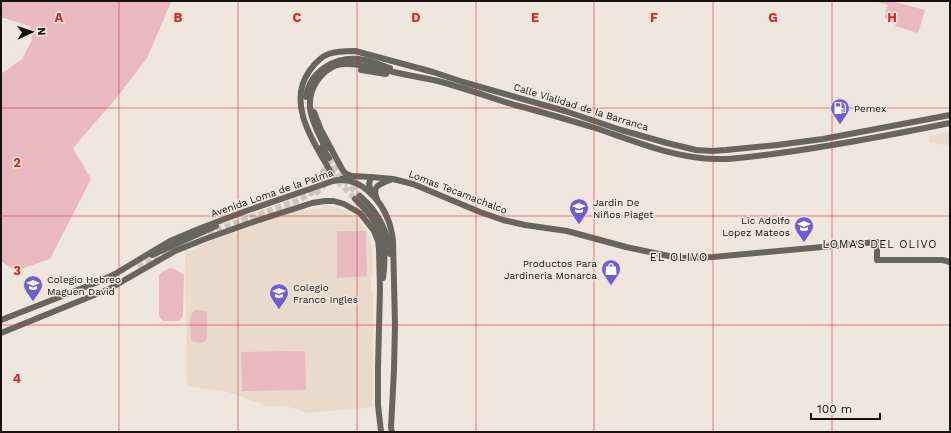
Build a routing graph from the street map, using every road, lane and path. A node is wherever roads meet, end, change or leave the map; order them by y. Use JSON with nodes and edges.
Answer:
{"nodes":[{"id":1,"x":411,"y":76,"type":"junction"},
{"id":2,"x":950,"y":115,"type":"edge"},
{"id":3,"x":950,"y":123,"type":"edge"},
{"id":4,"x":326,"y":148,"type":"dead end"},
{"id":5,"x":326,"y":158,"type":"junction"},
{"id":6,"x":326,"y":168,"type":"tunnel mouth"},
{"id":7,"x":332,"y":174,"type":"tunnel mouth"},
{"id":8,"x":351,"y":176,"type":"junction"},
{"id":9,"x":371,"y":177,"type":"junction"},
{"id":10,"x":340,"y":179,"type":"junction"},
{"id":11,"x":393,"y":179,"type":"junction"},
{"id":12,"x":373,"y":195,"type":"junction"},
{"id":13,"x":380,"y":206,"type":"junction"},
{"id":14,"x":256,"y":208,"type":"junction"},
{"id":15,"x":260,"y":220,"type":"junction"},
{"id":16,"x":216,"y":226,"type":"dead end"},
{"id":17,"x":138,"y":260,"type":"junction"},
{"id":18,"x":950,"y":262,"type":"edge"},
{"id":19,"x":138,"y":267,"type":"tunnel mouth"},
{"id":20,"x":380,"y":286,"type":"junction"},
{"id":21,"x":394,"y":287,"type":"junction"},
{"id":22,"x":69,"y":306,"type":"junction"},
{"id":23,"x":1,"y":320,"type":"edge"},
{"id":24,"x":1,"y":333,"type":"edge"},
{"id":25,"x":381,"y":432,"type":"edge"},
{"id":26,"x":392,"y":432,"type":"edge"}],
"edges":[{"from":1,"to":3,"type":"main road","name":"Calle Vialidad de la Barranca"},
{"from":1,"to":4,"type":"main road"},
{"from":1,"to":5,"type":"main road"},
{"from":1,"to":8,"type":"main road"},
{"from":2,"to":5,"type":"main road","name":"Calle Vialidad de la Barranca"},
{"from":5,"to":6,"type":"main road"},
{"from":5,"to":7,"type":"main road"},
{"from":8,"to":9,"type":"main road","name":"Lomas Tecamachalco"},
{"from":8,"to":10,"type":"main road","name":"Lomas Tecamachalco"},
{"from":9,"to":11,"type":"main road","name":"Lomas Tecamachalco"},
{"from":9,"to":12,"type":"main road"},
{"from":10,"to":12,"type":"main road","name":"Avenida Loma de la Palma"},
{"from":10,"to":14,"type":"main road","name":"Avenida Loma de la Palma"},
{"from":11,"to":13,"type":"main road"},
{"from":11,"to":18,"type":"main road","name":"Lomas Tecamachalco"},
{"from":12,"to":13,"type":"main road","name":"Avenida Loma de la Palma"},
{"from":13,"to":21,"type":"main road","name":"Avenida Loma de la Palma"},
{"from":14,"to":15,"type":"main road"},
{"from":14,"to":17,"type":"main road","name":"Avenida Loma de la Palma"},
{"from":15,"to":20,"type":"main road"},
{"from":15,"to":22,"type":"main road"},
{"from":16,"to":17,"type":"main road"},
{"from":17,"to":23,"type":"main road","name":"Avenida Loma de la Palma"},
{"from":19,"to":22,"type":"main road"},
{"from":20,"to":21,"type":"main road"},
{"from":20,"to":25,"type":"main road"},
{"from":21,"to":26,"type":"main road","name":"Avenida Loma de la Palma"},
{"from":22,"to":24,"type":"main road"}]}
